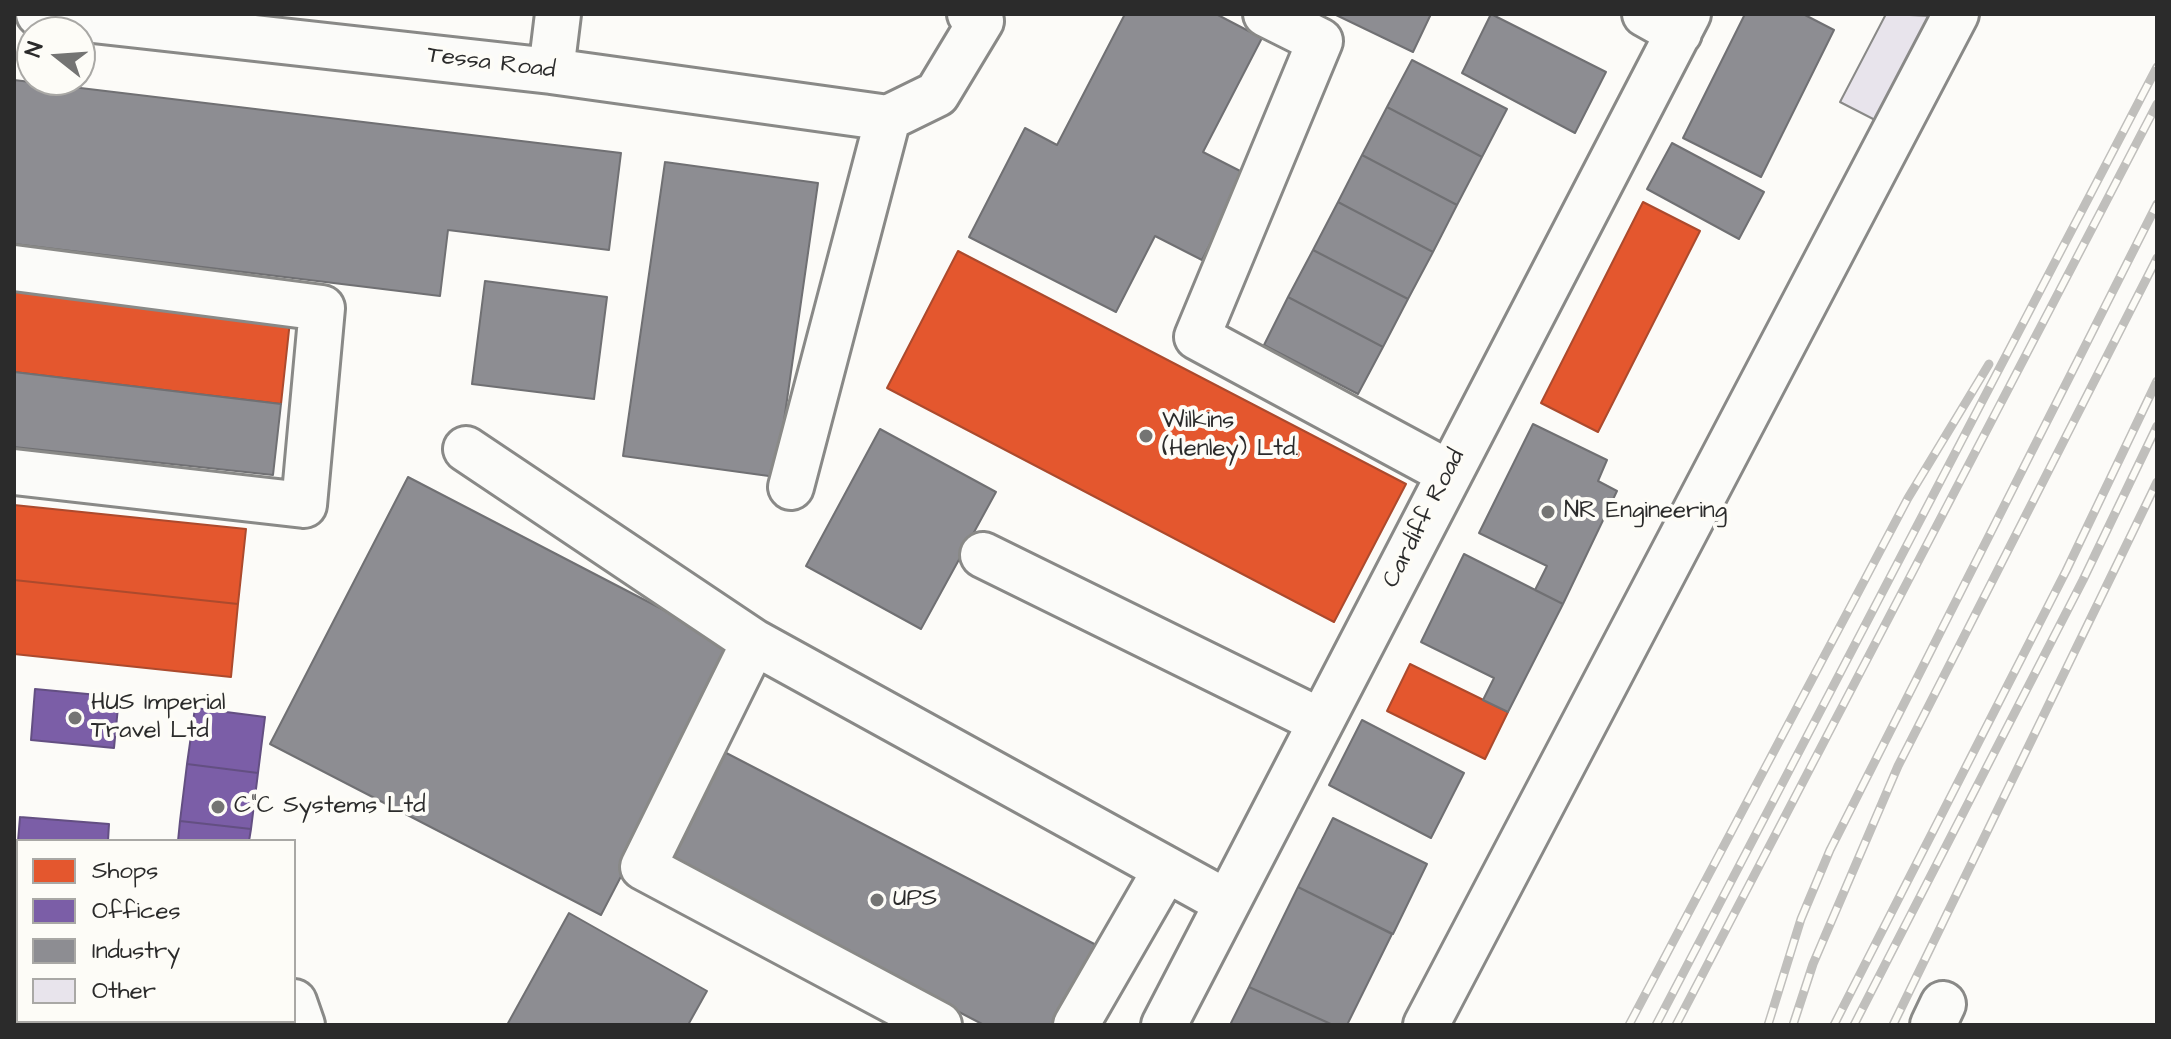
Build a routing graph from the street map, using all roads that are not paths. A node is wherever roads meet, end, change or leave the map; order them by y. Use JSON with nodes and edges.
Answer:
{"nodes":[{"id":1,"x":39,"y":14,"type":"edge"},
{"id":2,"x":558,"y":14,"type":"edge"},
{"id":3,"x":1266,"y":14,"type":"edge"},
{"id":4,"x":1956,"y":14,"type":"edge"},
{"id":5,"x":980,"y":16,"type":"edge"},
{"id":6,"x":1671,"y":20,"type":"edge"},
{"id":7,"x":336,"y":30,"type":"edge"},
{"id":8,"x":551,"y":71,"type":"junction"},
{"id":9,"x":888,"y":118,"type":"junction"},
{"id":10,"x":14,"y":268,"type":"edge"},
{"id":11,"x":466,"y":449,"type":"dead end"},
{"id":12,"x":14,"y":472,"type":"edge"},
{"id":13,"x":1449,"y":473,"type":"junction"},
{"id":14,"x":791,"y":487,"type":"dead end"},
{"id":15,"x":983,"y":555,"type":"dead end"},
{"id":16,"x":754,"y":642,"type":"junction"},
{"id":17,"x":1320,"y":721,"type":"junction"},
{"id":18,"x":1166,"y":869,"type":"junction"},
{"id":19,"x":1226,"y":902,"type":"junction"},
{"id":20,"x":939,"y":1025,"type":"edge"},
{"id":21,"x":1076,"y":1025,"type":"edge"},
{"id":22,"x":1164,"y":1025,"type":"edge"},
{"id":23,"x":1426,"y":1025,"type":"edge"}],
"edges":[{"from":1,"to":7,"type":"street","name":"Tessa Road"},
{"from":2,"to":8,"type":"street"},
{"from":3,"to":13,"type":"street"},
{"from":4,"to":23,"type":"street"},
{"from":5,"to":9,"type":"street"},
{"from":6,"to":13,"type":"street","name":"Cardiff Road"},
{"from":7,"to":8,"type":"street","name":"Tessa Road"},
{"from":8,"to":9,"type":"street","name":"Tessa Road"},
{"from":9,"to":14,"type":"street"},
{"from":10,"to":12,"type":"street"},
{"from":11,"to":16,"type":"street"},
{"from":13,"to":17,"type":"street","name":"Cardiff Road"},
{"from":15,"to":17,"type":"street"},
{"from":16,"to":18,"type":"street"},
{"from":16,"to":20,"type":"street"},
{"from":17,"to":19,"type":"street","name":"Cardiff Road"},
{"from":18,"to":19,"type":"street"},
{"from":18,"to":21,"type":"street"},
{"from":19,"to":22,"type":"street","name":"Cardiff Road"}]}
